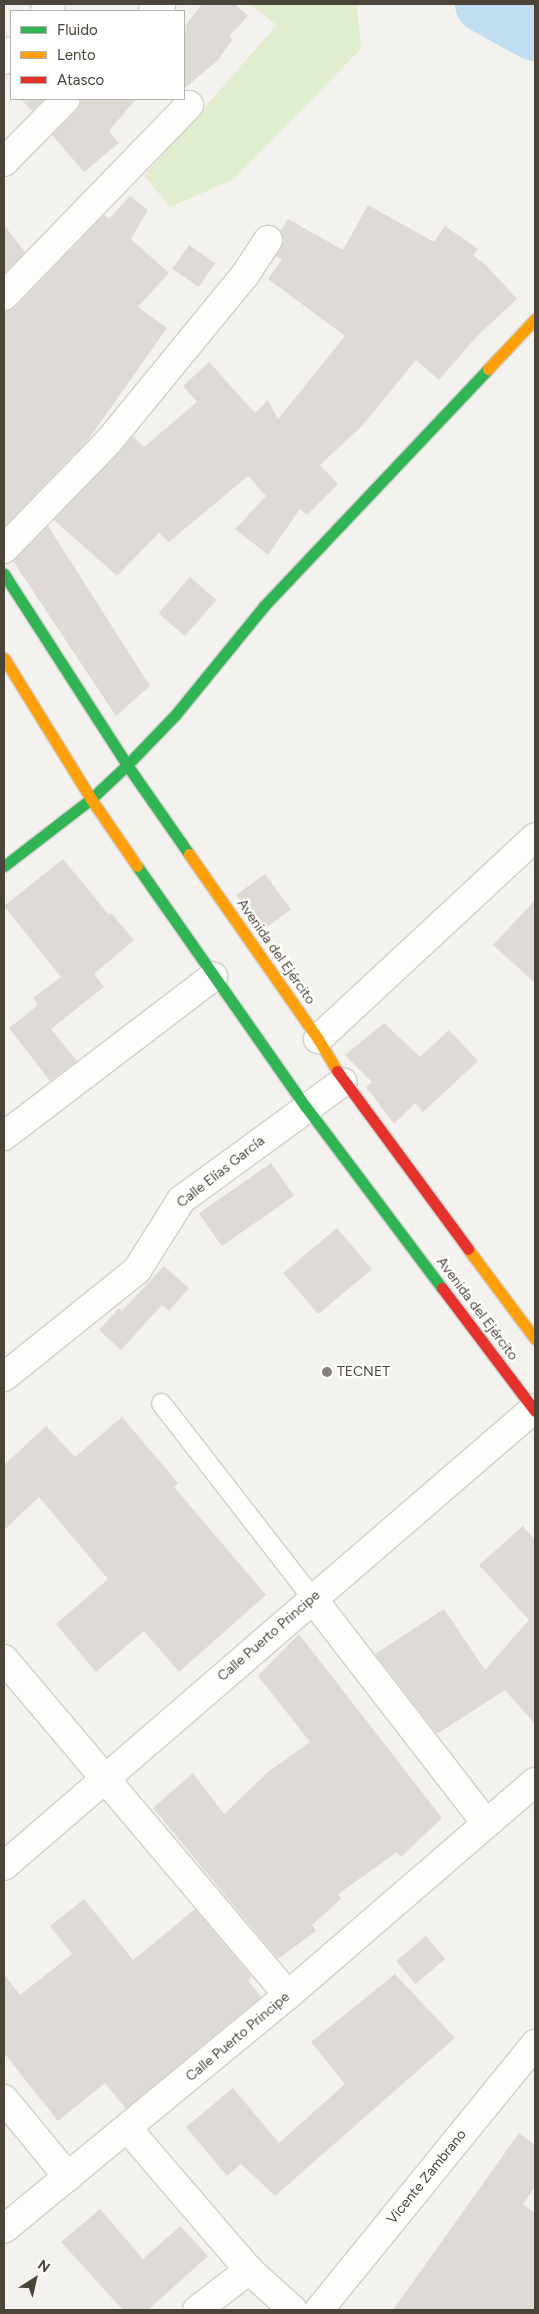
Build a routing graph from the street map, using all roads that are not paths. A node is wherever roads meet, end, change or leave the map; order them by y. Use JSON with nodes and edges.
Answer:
{"nodes":[{"id":1,"x":65,"y":100,"type":"edge"},
{"id":2,"x":189,"y":105,"type":"dead end"},
{"id":3,"x":4,"y":162,"type":"edge"},
{"id":4,"x":268,"y":240,"type":"dead end"},
{"id":5,"x":4,"y":296,"type":"edge"},
{"id":6,"x":535,"y":319,"type":"edge"},
{"id":7,"x":4,"y":549,"type":"edge"},
{"id":8,"x":4,"y":574,"type":"edge"},
{"id":9,"x":4,"y":658,"type":"edge"},
{"id":10,"x":127,"y":765,"type":"junction"},
{"id":11,"x":91,"y":798,"type":"junction"},
{"id":12,"x":535,"y":837,"type":"edge"},
{"id":13,"x":4,"y":866,"type":"edge"},
{"id":14,"x":213,"y":977,"type":"junction"},
{"id":15,"x":318,"y":1039,"type":"junction"},
{"id":16,"x":343,"y":1082,"type":"junction"},
{"id":17,"x":306,"y":1107,"type":"junction"},
{"id":18,"x":4,"y":1136,"type":"edge"},
{"id":19,"x":535,"y":1339,"type":"edge"},
{"id":20,"x":4,"y":1377,"type":"edge"},
{"id":21,"x":161,"y":1403,"type":"dead end"},
{"id":22,"x":535,"y":1409,"type":"edge"},
{"id":23,"x":312,"y":1598,"type":"junction"},
{"id":24,"x":4,"y":1659,"type":"edge"},
{"id":25,"x":105,"y":1777,"type":"junction"},
{"id":26,"x":535,"y":1782,"type":"edge"},
{"id":27,"x":486,"y":1823,"type":"junction"},
{"id":28,"x":4,"y":1866,"type":"edge"},
{"id":29,"x":288,"y":1995,"type":"junction"},
{"id":30,"x":535,"y":2044,"type":"edge"},
{"id":31,"x":4,"y":2099,"type":"edge"},
{"id":32,"x":128,"y":2129,"type":"junction"},
{"id":33,"x":68,"y":2177,"type":"junction"},
{"id":34,"x":4,"y":2229,"type":"edge"},
{"id":35,"x":249,"y":2270,"type":"junction"},
{"id":36,"x":197,"y":2310,"type":"edge"},
{"id":37,"x":294,"y":2310,"type":"edge"},
{"id":38,"x":319,"y":2310,"type":"edge"}],
"edges":[{"from":1,"to":3,"type":"street"},
{"from":2,"to":5,"type":"street"},
{"from":4,"to":7,"type":"street"},
{"from":6,"to":10,"type":"main road"},
{"from":8,"to":10,"type":"main road","name":"Avenida del Ejército"},
{"from":9,"to":11,"type":"main road","name":"Avenida del Ejército"},
{"from":10,"to":11,"type":"main road"},
{"from":10,"to":15,"type":"main road","name":"Avenida del Ejército"},
{"from":11,"to":13,"type":"main road"},
{"from":11,"to":14,"type":"main road","name":"Avenida del Ejército"},
{"from":12,"to":15,"type":"street"},
{"from":14,"to":17,"type":"main road","name":"Avenida del Ejército"},
{"from":14,"to":18,"type":"street"},
{"from":15,"to":16,"type":"main road","name":"Avenida del Ejército"},
{"from":16,"to":17,"type":"street","name":"Calle Elías García"},
{"from":16,"to":19,"type":"main road","name":"Avenida del Ejército"},
{"from":17,"to":20,"type":"street","name":"Calle Elías García"},
{"from":17,"to":22,"type":"main road","name":"Avenida del Ejército"},
{"from":21,"to":23,"type":"lane"},
{"from":22,"to":23,"type":"street","name":"Calle Puerto Principe"},
{"from":23,"to":25,"type":"street","name":"Calle Puerto Principe"},
{"from":23,"to":27,"type":"street"},
{"from":24,"to":25,"type":"street"},
{"from":25,"to":28,"type":"street","name":"Calle Puerto Principe"},
{"from":25,"to":29,"type":"street"},
{"from":26,"to":27,"type":"street","name":"Calle Puerto Principe"},
{"from":27,"to":29,"type":"street","name":"Calle Puerto Principe"},
{"from":29,"to":32,"type":"street","name":"Calle Puerto Principe"},
{"from":30,"to":38,"type":"street","name":"Vicente Zambrano"},
{"from":31,"to":33,"type":"street"},
{"from":32,"to":33,"type":"street","name":"Calle Puerto Principe"},
{"from":32,"to":35,"type":"street"},
{"from":33,"to":34,"type":"street","name":"Calle Puerto Principe"},
{"from":35,"to":36,"type":"street"},
{"from":35,"to":37,"type":"street"}]}
